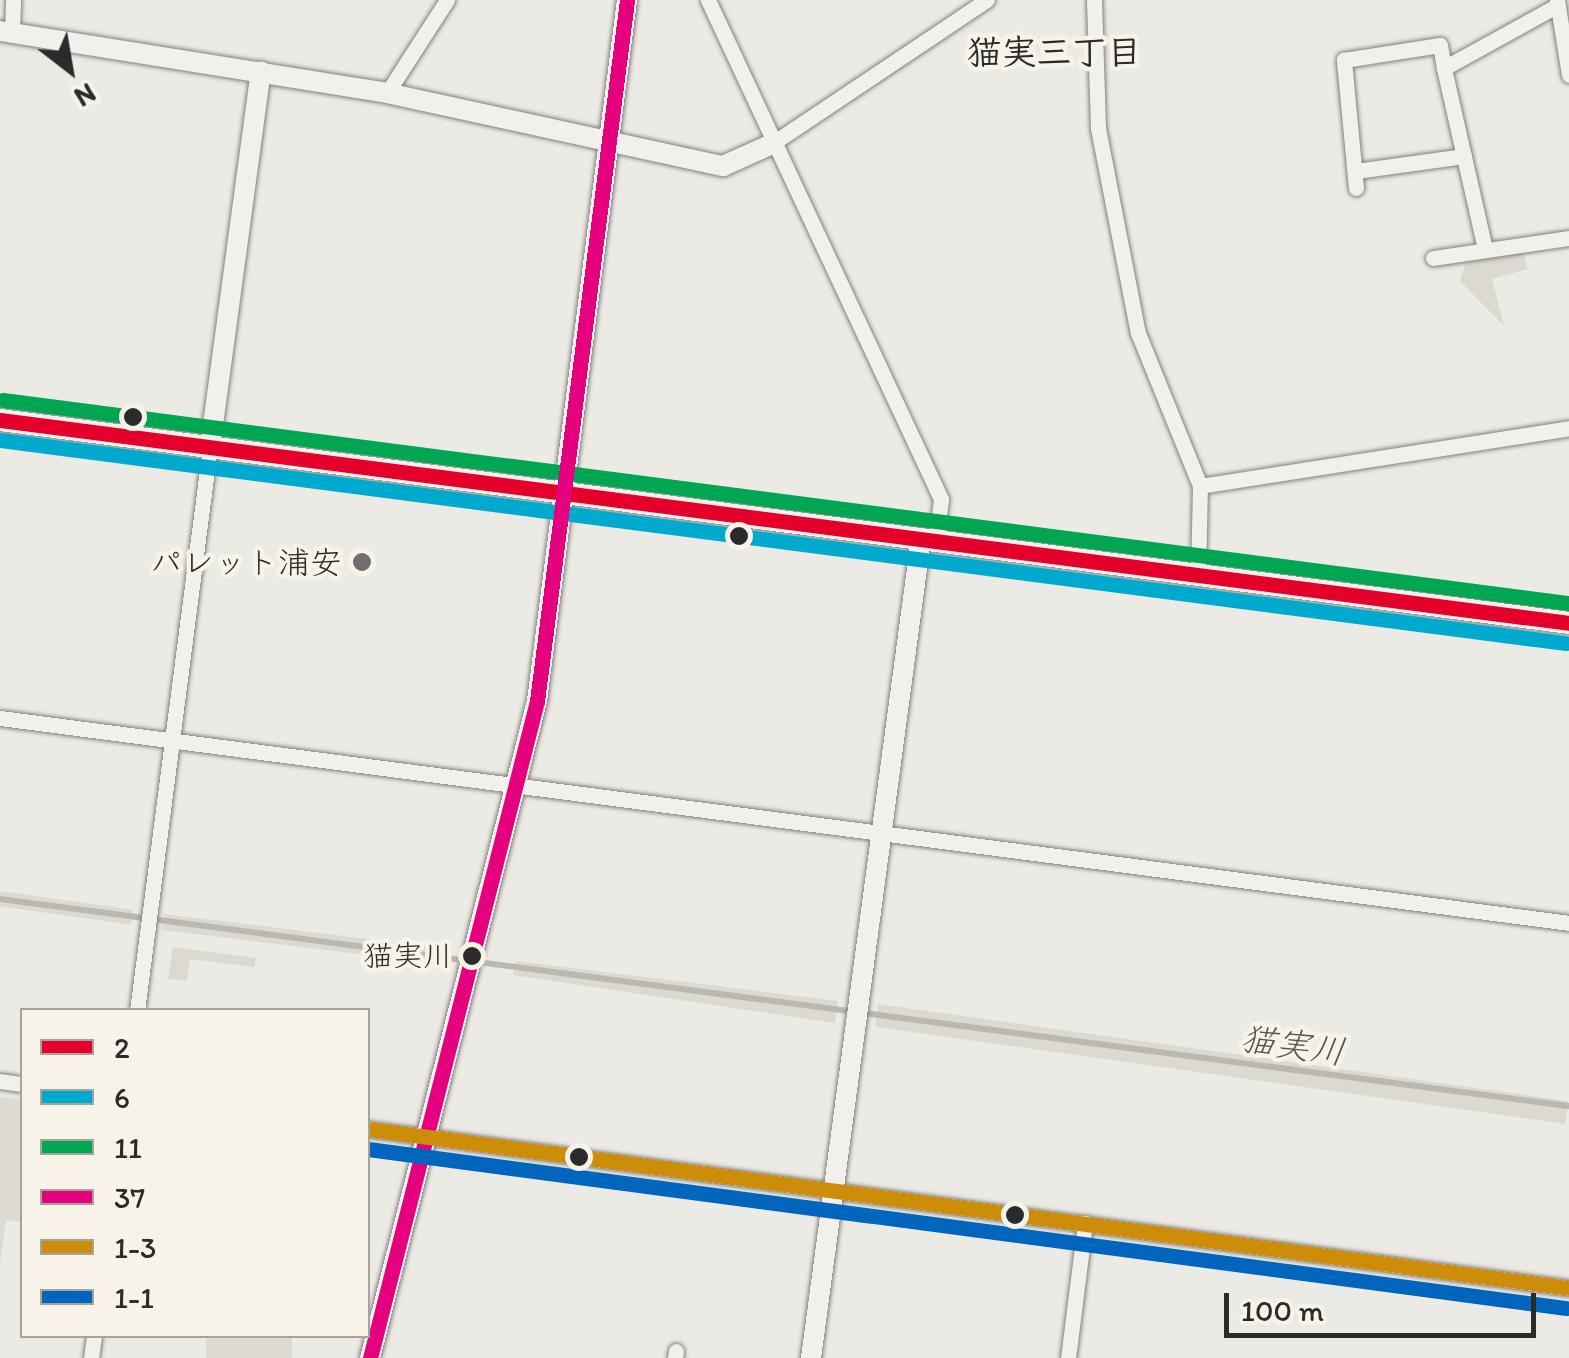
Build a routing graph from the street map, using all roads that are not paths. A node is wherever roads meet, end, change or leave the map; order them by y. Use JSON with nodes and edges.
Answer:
{"nodes":[{"id":1,"x":13,"y":0,"type":"edge"},
{"id":2,"x":447,"y":0,"type":"edge"},
{"id":3,"x":627,"y":0,"type":"edge"},
{"id":4,"x":708,"y":0,"type":"edge"},
{"id":5,"x":987,"y":0,"type":"edge"},
{"id":6,"x":1094,"y":0,"type":"edge"},
{"id":7,"x":1558,"y":3,"type":"edge"},
{"id":8,"x":6,"y":31,"type":"edge"},
{"id":9,"x":1444,"y":68,"type":"junction"},
{"id":10,"x":261,"y":71,"type":"junction"},
{"id":11,"x":1569,"y":75,"type":"edge"},
{"id":12,"x":387,"y":93,"type":"junction"},
{"id":13,"x":616,"y":142,"type":"junction"},
{"id":14,"x":770,"y":145,"type":"junction"},
{"id":15,"x":1464,"y":156,"type":"junction"},
{"id":16,"x":1569,"y":238,"type":"edge"},
{"id":17,"x":1485,"y":249,"type":"junction"},
{"id":18,"x":1433,"y":258,"type":"dead end"},
{"id":19,"x":0,"y":420,"type":"edge"},
{"id":20,"x":1569,"y":428,"type":"edge"},
{"id":21,"x":210,"y":447,"type":"junction"},
{"id":22,"x":1200,"y":486,"type":"junction"},
{"id":23,"x":566,"y":494,"type":"junction"},
{"id":24,"x":928,"y":540,"type":"junction"},
{"id":25,"x":1198,"y":577,"type":"junction"},
{"id":26,"x":1569,"y":624,"type":"edge"},
{"id":27,"x":0,"y":718,"type":"edge"},
{"id":28,"x":172,"y":740,"type":"junction"},
{"id":29,"x":520,"y":786,"type":"junction"},
{"id":30,"x":880,"y":834,"type":"junction"},
{"id":31,"x":1569,"y":923,"type":"edge"},
{"id":32,"x":137,"y":1008,"type":"edge"},
{"id":33,"x":370,"y":1129,"type":"edge"},
{"id":34,"x":428,"y":1137,"type":"junction"},
{"id":35,"x":833,"y":1190,"type":"junction"},
{"id":36,"x":1085,"y":1223,"type":"junction"},
{"id":37,"x":1569,"y":1288,"type":"edge"},
{"id":38,"x":370,"y":1358,"type":"edge"},
{"id":39,"x":811,"y":1358,"type":"edge"},
{"id":40,"x":1068,"y":1358,"type":"edge"}],
"edges":[{"from":1,"to":8,"type":"street"},
{"from":2,"to":12,"type":"street"},
{"from":3,"to":13,"type":"street"},
{"from":4,"to":14,"type":"street"},
{"from":5,"to":14,"type":"street"},
{"from":6,"to":22,"type":"street"},
{"from":7,"to":9,"type":"street"},
{"from":7,"to":11,"type":"street"},
{"from":8,"to":10,"type":"street"},
{"from":9,"to":15,"type":"street"},
{"from":9,"to":15,"type":"street"},
{"from":10,"to":12,"type":"street"},
{"from":10,"to":21,"type":"street"},
{"from":12,"to":13,"type":"street"},
{"from":13,"to":14,"type":"street"},
{"from":13,"to":23,"type":"street"},
{"from":14,"to":24,"type":"street"},
{"from":15,"to":17,"type":"street"},
{"from":16,"to":17,"type":"street"},
{"from":17,"to":18,"type":"street"},
{"from":19,"to":21,"type":"main road"},
{"from":20,"to":22,"type":"street"},
{"from":21,"to":23,"type":"main road"},
{"from":21,"to":28,"type":"street"},
{"from":22,"to":25,"type":"street"},
{"from":23,"to":24,"type":"main road"},
{"from":23,"to":29,"type":"street"},
{"from":24,"to":25,"type":"main road"},
{"from":24,"to":30,"type":"street"},
{"from":25,"to":26,"type":"main road"},
{"from":27,"to":28,"type":"street"},
{"from":28,"to":29,"type":"street"},
{"from":28,"to":32,"type":"street"},
{"from":29,"to":30,"type":"street"},
{"from":29,"to":34,"type":"street"},
{"from":30,"to":31,"type":"street"},
{"from":30,"to":35,"type":"street"},
{"from":33,"to":34,"type":"street"},
{"from":34,"to":35,"type":"street"},
{"from":34,"to":38,"type":"street"},
{"from":35,"to":36,"type":"street"},
{"from":35,"to":39,"type":"street"},
{"from":36,"to":37,"type":"street"},
{"from":36,"to":40,"type":"street"}]}
